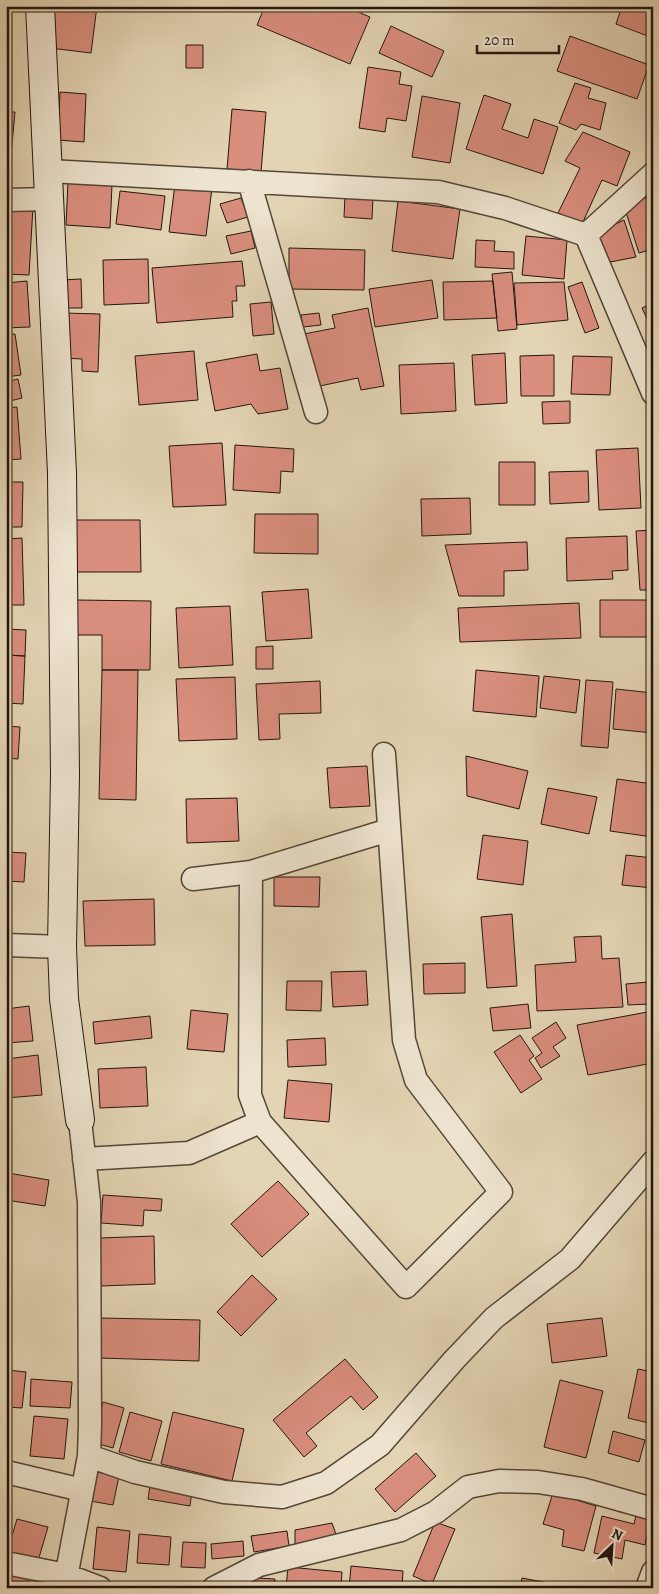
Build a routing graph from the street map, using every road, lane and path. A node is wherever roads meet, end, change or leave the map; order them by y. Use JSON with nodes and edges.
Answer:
{"nodes":[{"id":1,"x":40,"y":6,"type":"edge"},
{"id":2,"x":49,"y":171,"type":"junction"},
{"id":3,"x":653,"y":174,"type":"edge"},
{"id":4,"x":249,"y":181,"type":"junction"},
{"id":5,"x":50,"y":199,"type":"junction"},
{"id":6,"x":6,"y":200,"type":"edge"},
{"id":7,"x":586,"y":235,"type":"junction"},
{"id":8,"x":653,"y":393,"type":"edge"},
{"id":9,"x":316,"y":412,"type":"dead end"},
{"id":10,"x":384,"y":754,"type":"dead end"},
{"id":11,"x":389,"y":830,"type":"junction"},
{"id":12,"x":251,"y":872,"type":"junction"},
{"id":13,"x":194,"y":879,"type":"dead end"},
{"id":14,"x":6,"y":946,"type":"edge"},
{"id":15,"x":62,"y":947,"type":"junction"},
{"id":16,"x":80,"y":1120,"type":"joint"},
{"id":17,"x":260,"y":1122,"type":"junction"},
{"id":18,"x":84,"y":1159,"type":"junction"},
{"id":19,"x":653,"y":1162,"type":"edge"},
{"id":20,"x":88,"y":1456,"type":"junction"},
{"id":21,"x":6,"y":1472,"type":"edge"},
{"id":22,"x":82,"y":1490,"type":"junction"},
{"id":23,"x":653,"y":1509,"type":"edge"},
{"id":24,"x":6,"y":1563,"type":"edge"},
{"id":25,"x":653,"y":1572,"type":"edge"},
{"id":26,"x":65,"y":1581,"type":"edge"},
{"id":27,"x":100,"y":1588,"type":"edge"},
{"id":28,"x":214,"y":1588,"type":"edge"},
{"id":29,"x":647,"y":1588,"type":"edge"}],
"edges":[{"from":1,"to":2,"type":"street"},
{"from":2,"to":4,"type":"street"},
{"from":2,"to":5,"type":"street"},
{"from":3,"to":7,"type":"street"},
{"from":4,"to":7,"type":"street"},
{"from":4,"to":9,"type":"street"},
{"from":5,"to":6,"type":"street"},
{"from":5,"to":15,"type":"street"},
{"from":7,"to":8,"type":"street"},
{"from":10,"to":11,"type":"street"},
{"from":11,"to":12,"type":"street"},
{"from":11,"to":17,"type":"street"},
{"from":12,"to":13,"type":"street"},
{"from":12,"to":17,"type":"street"},
{"from":14,"to":15,"type":"street"},
{"from":15,"to":16,"type":"street"},
{"from":16,"to":18,"type":"street"},
{"from":17,"to":18,"type":"street"},
{"from":18,"to":20,"type":"street"},
{"from":19,"to":20,"type":"street"},
{"from":20,"to":22,"type":"street"},
{"from":21,"to":22,"type":"street"},
{"from":22,"to":26,"type":"street"},
{"from":23,"to":28,"type":"street"},
{"from":24,"to":26,"type":"street"},
{"from":25,"to":29,"type":"street"},
{"from":26,"to":27,"type":"street"}]}
